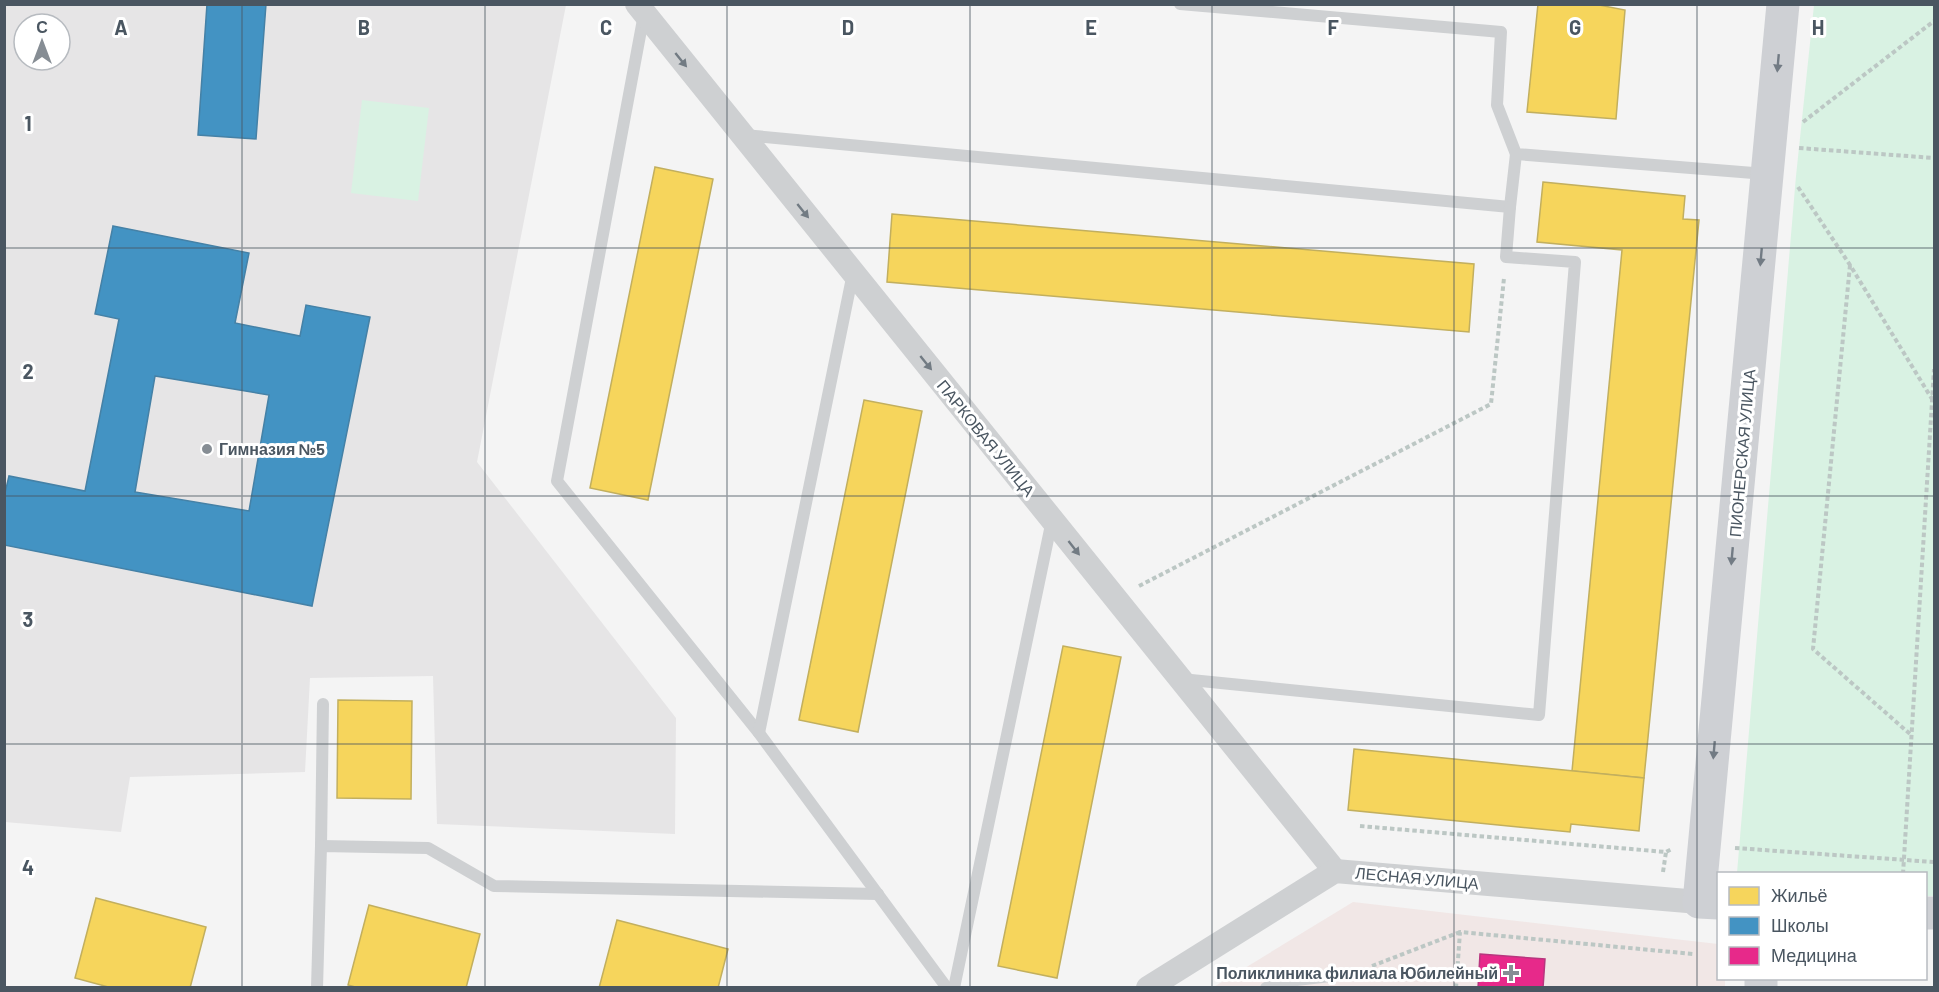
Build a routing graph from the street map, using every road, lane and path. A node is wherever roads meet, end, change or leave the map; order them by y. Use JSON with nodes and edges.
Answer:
{"nodes":[{"id":1,"x":1180,"y":4,"type":"edge"},
{"id":2,"x":1783,"y":4,"type":"edge"},
{"id":3,"x":1216,"y":6,"type":"edge"},
{"id":4,"x":640,"y":9,"type":"edge"},
{"id":5,"x":1935,"y":21,"type":"edge"},
{"id":6,"x":742,"y":135,"type":"junction"},
{"id":7,"x":1516,"y":154,"type":"junction"},
{"id":8,"x":1935,"y":158,"type":"edge"},
{"id":9,"x":1779,"y":169,"type":"junction"},
{"id":10,"x":1510,"y":207,"type":"junction"},
{"id":11,"x":1506,"y":256,"type":"junction"},
{"id":12,"x":1850,"y":265,"type":"junction"},
{"id":13,"x":854,"y":273,"type":"junction"},
{"id":14,"x":1935,"y":369,"type":"edge"},
{"id":15,"x":1932,"y":400,"type":"junction"},
{"id":16,"x":1927,"y":477,"type":"junction"},
{"id":17,"x":1935,"y":477,"type":"edge"},
{"id":18,"x":1052,"y":520,"type":"junction"},
{"id":19,"x":1115,"y":598,"type":"junction"},
{"id":20,"x":1180,"y":679,"type":"junction"},
{"id":21,"x":323,"y":704,"type":"dead end"},
{"id":22,"x":759,"y":733,"type":"junction"},
{"id":23,"x":1910,"y":734,"type":"junction"},
{"id":24,"x":1360,"y":826,"type":"dead end"},
{"id":25,"x":321,"y":846,"type":"junction"},
{"id":26,"x":1705,"y":846,"type":"junction"},
{"id":27,"x":1902,"y":859,"type":"junction"},
{"id":28,"x":1935,"y":862,"type":"edge"},
{"id":29,"x":1335,"y":871,"type":"junction"},
{"id":30,"x":1903,"y":872,"type":"edge"},
{"id":31,"x":878,"y":894,"type":"junction"},
{"id":32,"x":1708,"y":902,"type":"edge"},
{"id":33,"x":1460,"y":932,"type":"junction"},
{"id":34,"x":1693,"y":954,"type":"dead end"},
{"id":35,"x":1355,"y":973,"type":"joint"},
{"id":36,"x":317,"y":987,"type":"edge"},
{"id":37,"x":947,"y":987,"type":"edge"},
{"id":38,"x":954,"y":987,"type":"edge"},
{"id":39,"x":1148,"y":987,"type":"edge"},
{"id":40,"x":1266,"y":987,"type":"edge"},
{"id":41,"x":1456,"y":987,"type":"edge"}],
"edges":[{"from":1,"to":3,"type":"lane"},
{"from":2,"to":9,"type":"street","name":"ПИОНЕРСКАЯ УЛИЦА","one_way":true},
{"from":3,"to":7,"type":"lane"},
{"from":4,"to":6,"type":"street","name":"ПАРКОВАЯ УЛИЦА","one_way":true},
{"from":4,"to":22,"type":"lane"},
{"from":5,"to":9,"type":"path"},
{"from":6,"to":10,"type":"lane"},
{"from":6,"to":13,"type":"street","name":"ПАРКОВАЯ УЛИЦА","one_way":true},
{"from":7,"to":9,"type":"lane"},
{"from":7,"to":10,"type":"lane"},
{"from":8,"to":9,"type":"path"},
{"from":9,"to":12,"type":"path"},
{"from":9,"to":26,"type":"street","name":"ПИОНЕРСКАЯ УЛИЦА","one_way":true},
{"from":10,"to":11,"type":"lane"},
{"from":11,"to":19,"type":"path"},
{"from":11,"to":20,"type":"lane"},
{"from":12,"to":15,"type":"path"},
{"from":12,"to":23,"type":"path"},
{"from":13,"to":18,"type":"street","name":"ПАРКОВАЯ УЛИЦА","one_way":true},
{"from":13,"to":22,"type":"lane"},
{"from":14,"to":15,"type":"path"},
{"from":15,"to":16,"type":"path"},
{"from":16,"to":17,"type":"path"},
{"from":16,"to":23,"type":"path"},
{"from":18,"to":19,"type":"street","name":"ПАРКОВАЯ УЛИЦА","one_way":true},
{"from":18,"to":38,"type":"lane"},
{"from":19,"to":20,"type":"street","name":"ПАРКОВАЯ УЛИЦА"},
{"from":20,"to":29,"type":"street","name":"ПАРКОВАЯ УЛИЦА"},
{"from":21,"to":25,"type":"lane"},
{"from":22,"to":31,"type":"lane"},
{"from":23,"to":27,"type":"path"},
{"from":24,"to":26,"type":"path"},
{"from":25,"to":31,"type":"lane"},
{"from":25,"to":36,"type":"lane"},
{"from":26,"to":27,"type":"path"},
{"from":26,"to":32,"type":"street","name":"ПИОНЕРСКАЯ УЛИЦА"},
{"from":27,"to":28,"type":"path"},
{"from":27,"to":30,"type":"path"},
{"from":29,"to":32,"type":"street","name":"ЛЕСНАЯ УЛИЦА"},
{"from":29,"to":39,"type":"street","name":"ЛЕСНАЯ УЛИЦА"},
{"from":31,"to":37,"type":"lane"},
{"from":33,"to":34,"type":"path"},
{"from":33,"to":35,"type":"path"},
{"from":33,"to":41,"type":"path"},
{"from":35,"to":40,"type":"lane"}]}
